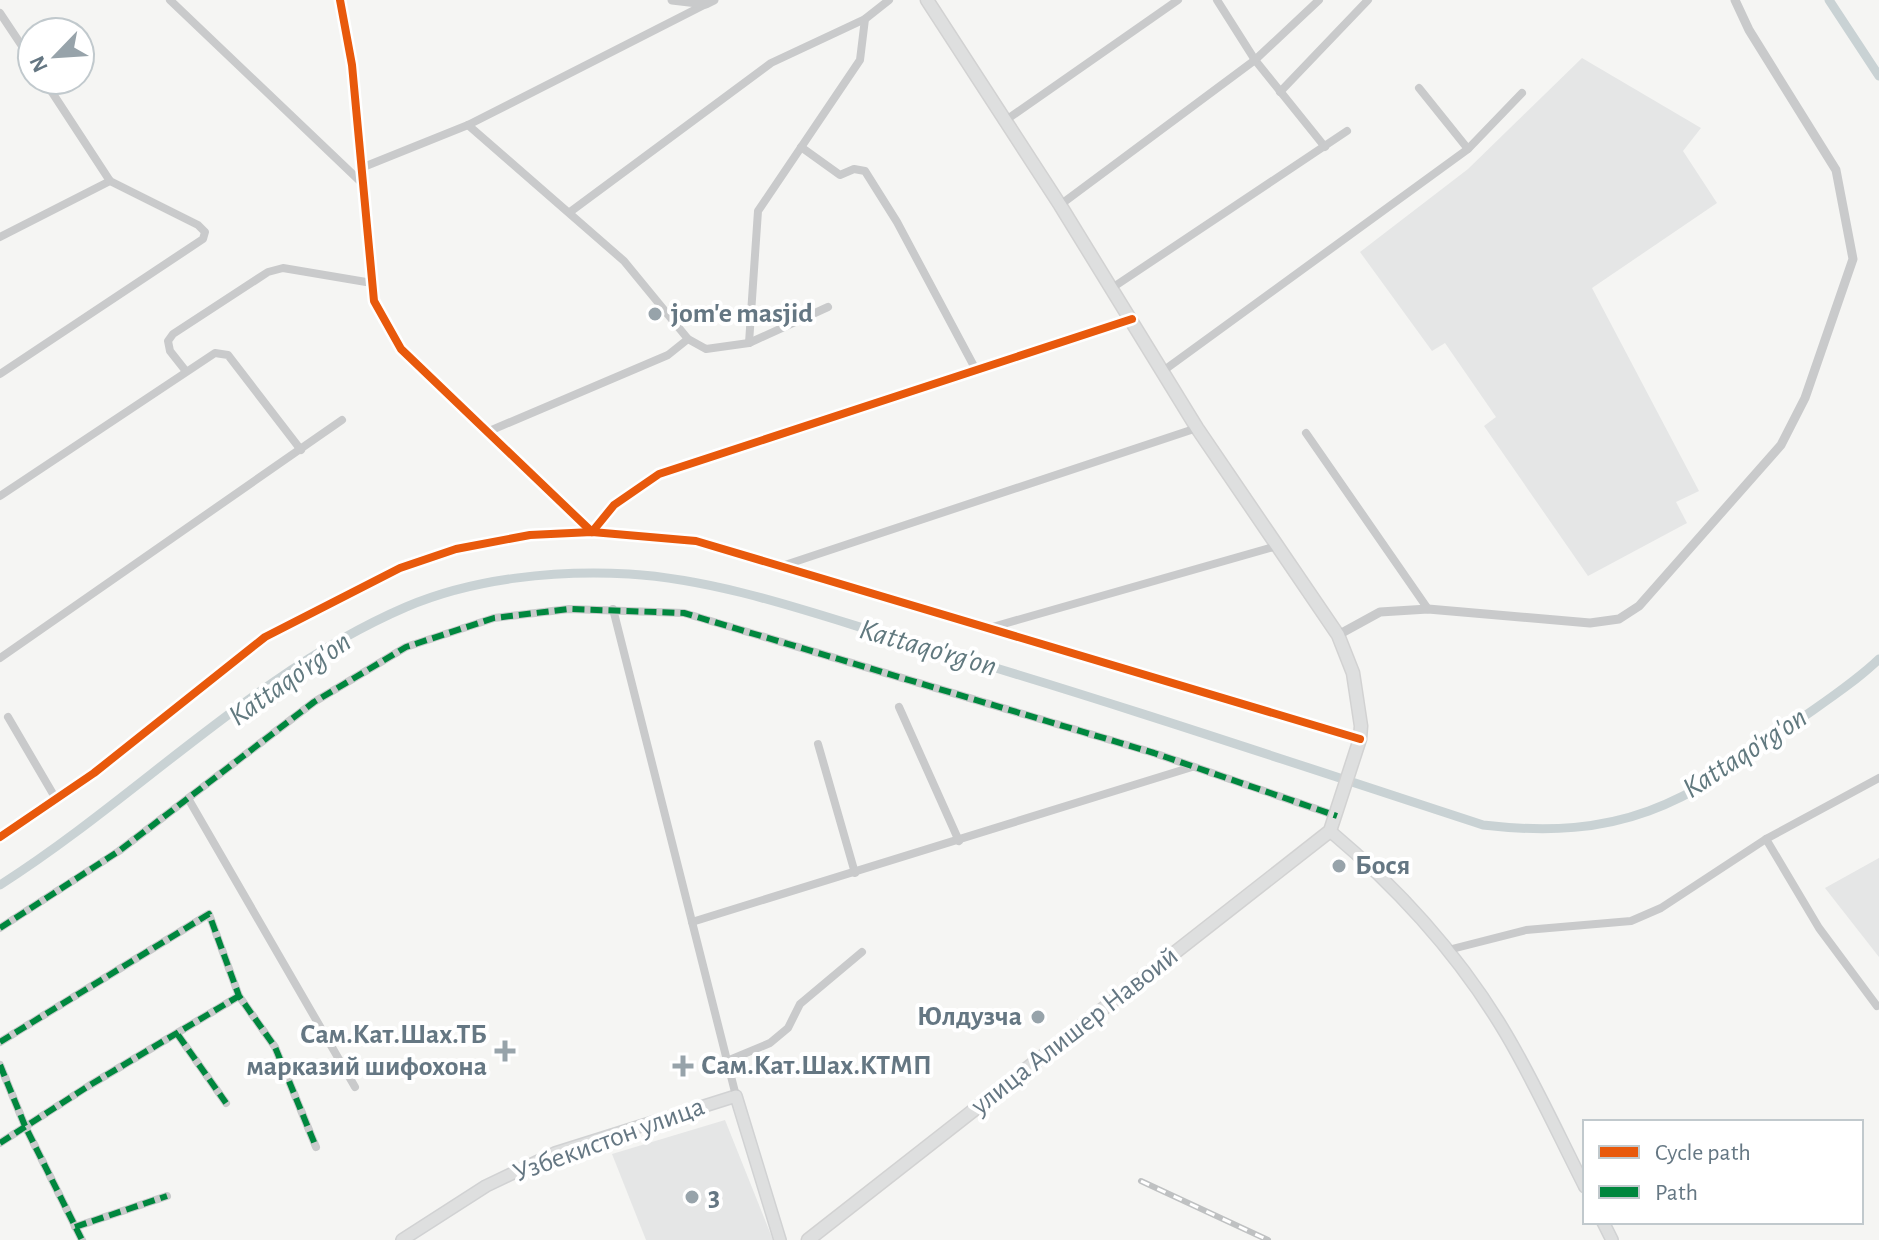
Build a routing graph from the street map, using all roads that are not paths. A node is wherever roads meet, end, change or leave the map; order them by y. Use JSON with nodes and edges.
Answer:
{"nodes":[{"id":1,"x":170,"y":0,"type":"edge"},
{"id":2,"x":340,"y":0,"type":"edge"},
{"id":3,"x":672,"y":0,"type":"edge"},
{"id":4,"x":889,"y":0,"type":"edge"},
{"id":5,"x":927,"y":0,"type":"edge"},
{"id":6,"x":1178,"y":0,"type":"edge"},
{"id":7,"x":1217,"y":0,"type":"edge"},
{"id":8,"x":1319,"y":0,"type":"edge"},
{"id":9,"x":1368,"y":0,"type":"edge"},
{"id":10,"x":1735,"y":0,"type":"edge"},
{"id":11,"x":710,"y":2,"type":"edge"},
{"id":12,"x":0,"y":13,"type":"edge"},
{"id":13,"x":865,"y":19,"type":"junction"},
{"id":14,"x":16,"y":37,"type":"edge"},
{"id":15,"x":1255,"y":60,"type":"junction"},
{"id":16,"x":1419,"y":88,"type":"dead end"},
{"id":17,"x":1280,"y":92,"type":"junction"},
{"id":18,"x":1522,"y":93,"type":"dead end"},
{"id":19,"x":54,"y":96,"type":"edge"},
{"id":20,"x":1006,"y":120,"type":"junction"},
{"id":21,"x":468,"y":125,"type":"junction"},
{"id":22,"x":1347,"y":131,"type":"dead end"},
{"id":23,"x":801,"y":147,"type":"junction"},
{"id":24,"x":1325,"y":147,"type":"junction"},
{"id":25,"x":1468,"y":149,"type":"junction"},
{"id":26,"x":361,"y":168,"type":"junction"},
{"id":27,"x":110,"y":181,"type":"junction"},
{"id":28,"x":363,"y":184,"type":"junction"},
{"id":29,"x":1060,"y":205,"type":"junction"},
{"id":30,"x":570,"y":212,"type":"junction"},
{"id":31,"x":0,"y":237,"type":"edge"},
{"id":32,"x":372,"y":283,"type":"junction"},
{"id":33,"x":1112,"y":288,"type":"junction"},
{"id":34,"x":828,"y":307,"type":"dead end"},
{"id":35,"x":1132,"y":319,"type":"junction"},
{"id":36,"x":688,"y":339,"type":"junction"},
{"id":37,"x":749,"y":343,"type":"junction"},
{"id":38,"x":185,"y":370,"type":"junction"},
{"id":39,"x":976,"y":370,"type":"junction"},
{"id":40,"x":1163,"y":371,"type":"junction"},
{"id":41,"x":0,"y":374,"type":"edge"},
{"id":42,"x":342,"y":420,"type":"dead end"},
{"id":43,"x":1197,"y":428,"type":"junction"},
{"id":44,"x":487,"y":432,"type":"junction"},
{"id":45,"x":1306,"y":433,"type":"dead end"},
{"id":46,"x":301,"y":450,"type":"junction"},
{"id":47,"x":0,"y":496,"type":"edge"},
{"id":48,"x":592,"y":532,"type":"junction"},
{"id":49,"x":1277,"y":546,"type":"junction"},
{"id":50,"x":781,"y":566,"type":"junction"},
{"id":51,"x":613,"y":609,"type":"junction"},
{"id":52,"x":1428,"y":609,"type":"junction"},
{"id":53,"x":988,"y":629,"type":"junction"},
{"id":54,"x":1338,"y":635,"type":"junction"},
{"id":55,"x":0,"y":658,"type":"edge"},
{"id":56,"x":899,"y":707,"type":"dead end"},
{"id":57,"x":8,"y":717,"type":"dead end"},
{"id":58,"x":1360,"y":739,"type":"junction"},
{"id":59,"x":818,"y":744,"type":"dead end"},
{"id":60,"x":1193,"y":767,"type":"junction"},
{"id":61,"x":1879,"y":778,"type":"edge"},
{"id":62,"x":56,"y":799,"type":"junction"},
{"id":63,"x":189,"y":800,"type":"junction"},
{"id":64,"x":1337,"y":816,"type":"junction"},
{"id":65,"x":1330,"y":831,"type":"junction"},
{"id":66,"x":0,"y":837,"type":"edge"},
{"id":67,"x":1766,"y":839,"type":"junction"},
{"id":68,"x":959,"y":841,"type":"junction"},
{"id":69,"x":855,"y":873,"type":"junction"},
{"id":70,"x":692,"y":922,"type":"junction"},
{"id":71,"x":0,"y":928,"type":"edge"},
{"id":72,"x":1448,"y":950,"type":"junction"},
{"id":73,"x":862,"y":952,"type":"dead end"},
{"id":74,"x":239,"y":996,"type":"junction"},
{"id":75,"x":1877,"y":1006,"type":"edge"},
{"id":76,"x":178,"y":1035,"type":"junction"},
{"id":77,"x":0,"y":1042,"type":"edge"},
{"id":78,"x":727,"y":1061,"type":"junction"},
{"id":79,"x":0,"y":1065,"type":"edge"},
{"id":80,"x":355,"y":1087,"type":"dead end"},
{"id":81,"x":736,"y":1096,"type":"junction"},
{"id":82,"x":226,"y":1103,"type":"dead end"},
{"id":83,"x":25,"y":1126,"type":"junction"},
{"id":84,"x":0,"y":1143,"type":"edge"},
{"id":85,"x":316,"y":1147,"type":"dead end"},
{"id":86,"x":1583,"y":1183,"type":"edge"},
{"id":87,"x":167,"y":1196,"type":"dead end"},
{"id":88,"x":75,"y":1227,"type":"junction"},
{"id":89,"x":82,"y":1240,"type":"edge"},
{"id":90,"x":402,"y":1240,"type":"edge"},
{"id":91,"x":780,"y":1240,"type":"edge"},
{"id":92,"x":808,"y":1240,"type":"edge"}],
"edges":[{"from":1,"to":28,"type":"street"},
{"from":2,"to":26,"type":"street"},
{"from":3,"to":11,"type":"street"},
{"from":4,"to":13,"type":"street"},
{"from":5,"to":20,"type":"main road"},
{"from":6,"to":20,"type":"street"},
{"from":7,"to":15,"type":"street"},
{"from":8,"to":15,"type":"street"},
{"from":9,"to":17,"type":"street"},
{"from":10,"to":52,"type":"street"},
{"from":11,"to":21,"type":"street"},
{"from":12,"to":14,"type":"street"},
{"from":13,"to":23,"type":"street"},
{"from":13,"to":30,"type":"street"},
{"from":15,"to":17,"type":"street"},
{"from":15,"to":29,"type":"street"},
{"from":16,"to":25,"type":"street"},
{"from":17,"to":24,"type":"street"},
{"from":18,"to":25,"type":"street"},
{"from":19,"to":27,"type":"street"},
{"from":20,"to":29,"type":"main road"},
{"from":21,"to":26,"type":"street"},
{"from":21,"to":30,"type":"street"},
{"from":22,"to":24,"type":"street"},
{"from":23,"to":37,"type":"street"},
{"from":23,"to":39,"type":"street"},
{"from":24,"to":33,"type":"street"},
{"from":25,"to":40,"type":"street"},
{"from":26,"to":28,"type":"street"},
{"from":27,"to":31,"type":"street"},
{"from":27,"to":41,"type":"street"},
{"from":28,"to":32,"type":"street"},
{"from":29,"to":33,"type":"main road"},
{"from":30,"to":36,"type":"street"},
{"from":32,"to":38,"type":"street"},
{"from":32,"to":44,"type":"street"},
{"from":33,"to":35,"type":"main road"},
{"from":34,"to":37,"type":"street"},
{"from":35,"to":39,"type":"street"},
{"from":35,"to":40,"type":"main road"},
{"from":36,"to":37,"type":"street"},
{"from":36,"to":44,"type":"street"},
{"from":38,"to":46,"type":"street"},
{"from":38,"to":47,"type":"street"},
{"from":39,"to":48,"type":"street"},
{"from":40,"to":43,"type":"main road"},
{"from":42,"to":46,"type":"street"},
{"from":43,"to":49,"type":"main road"},
{"from":43,"to":50,"type":"street"},
{"from":44,"to":48,"type":"street"},
{"from":45,"to":52,"type":"street"},
{"from":46,"to":55,"type":"street"},
{"from":48,"to":50,"type":"street"},
{"from":48,"to":62,"type":"street"},
{"from":49,"to":53,"type":"street"},
{"from":49,"to":54,"type":"main road"},
{"from":50,"to":53,"type":"street"},
{"from":51,"to":60,"type":"street"},
{"from":51,"to":63,"type":"street"},
{"from":51,"to":70,"type":"street"},
{"from":52,"to":54,"type":"street"},
{"from":53,"to":58,"type":"street"},
{"from":54,"to":58,"type":"main road"},
{"from":56,"to":68,"type":"street"},
{"from":57,"to":62,"type":"street"},
{"from":58,"to":64,"type":"main road","name":"улица Алишер Навоий"},
{"from":59,"to":69,"type":"street"},
{"from":60,"to":64,"type":"street"},
{"from":60,"to":68,"type":"street"},
{"from":61,"to":67,"type":"street"},
{"from":62,"to":66,"type":"street"},
{"from":63,"to":71,"type":"street"},
{"from":63,"to":80,"type":"street"},
{"from":64,"to":65,"type":"main road","name":"улица Алишер Навоий"},
{"from":65,"to":72,"type":"main road"},
{"from":65,"to":92,"type":"main road","name":"улица Алишер Навоий"},
{"from":67,"to":72,"type":"street"},
{"from":67,"to":75,"type":"street"},
{"from":68,"to":69,"type":"street"},
{"from":69,"to":70,"type":"street"},
{"from":70,"to":78,"type":"street"},
{"from":72,"to":86,"type":"main road"},
{"from":73,"to":78,"type":"street"},
{"from":74,"to":76,"type":"street"},
{"from":74,"to":77,"type":"street"},
{"from":74,"to":85,"type":"street"},
{"from":76,"to":82,"type":"street"},
{"from":76,"to":83,"type":"street"},
{"from":78,"to":81,"type":"street"},
{"from":79,"to":83,"type":"street"},
{"from":81,"to":90,"type":"main road","name":"Узбекистон улица"},
{"from":81,"to":91,"type":"main road"},
{"from":83,"to":84,"type":"street"},
{"from":83,"to":88,"type":"street"},
{"from":87,"to":88,"type":"street"},
{"from":88,"to":89,"type":"street"}]}
